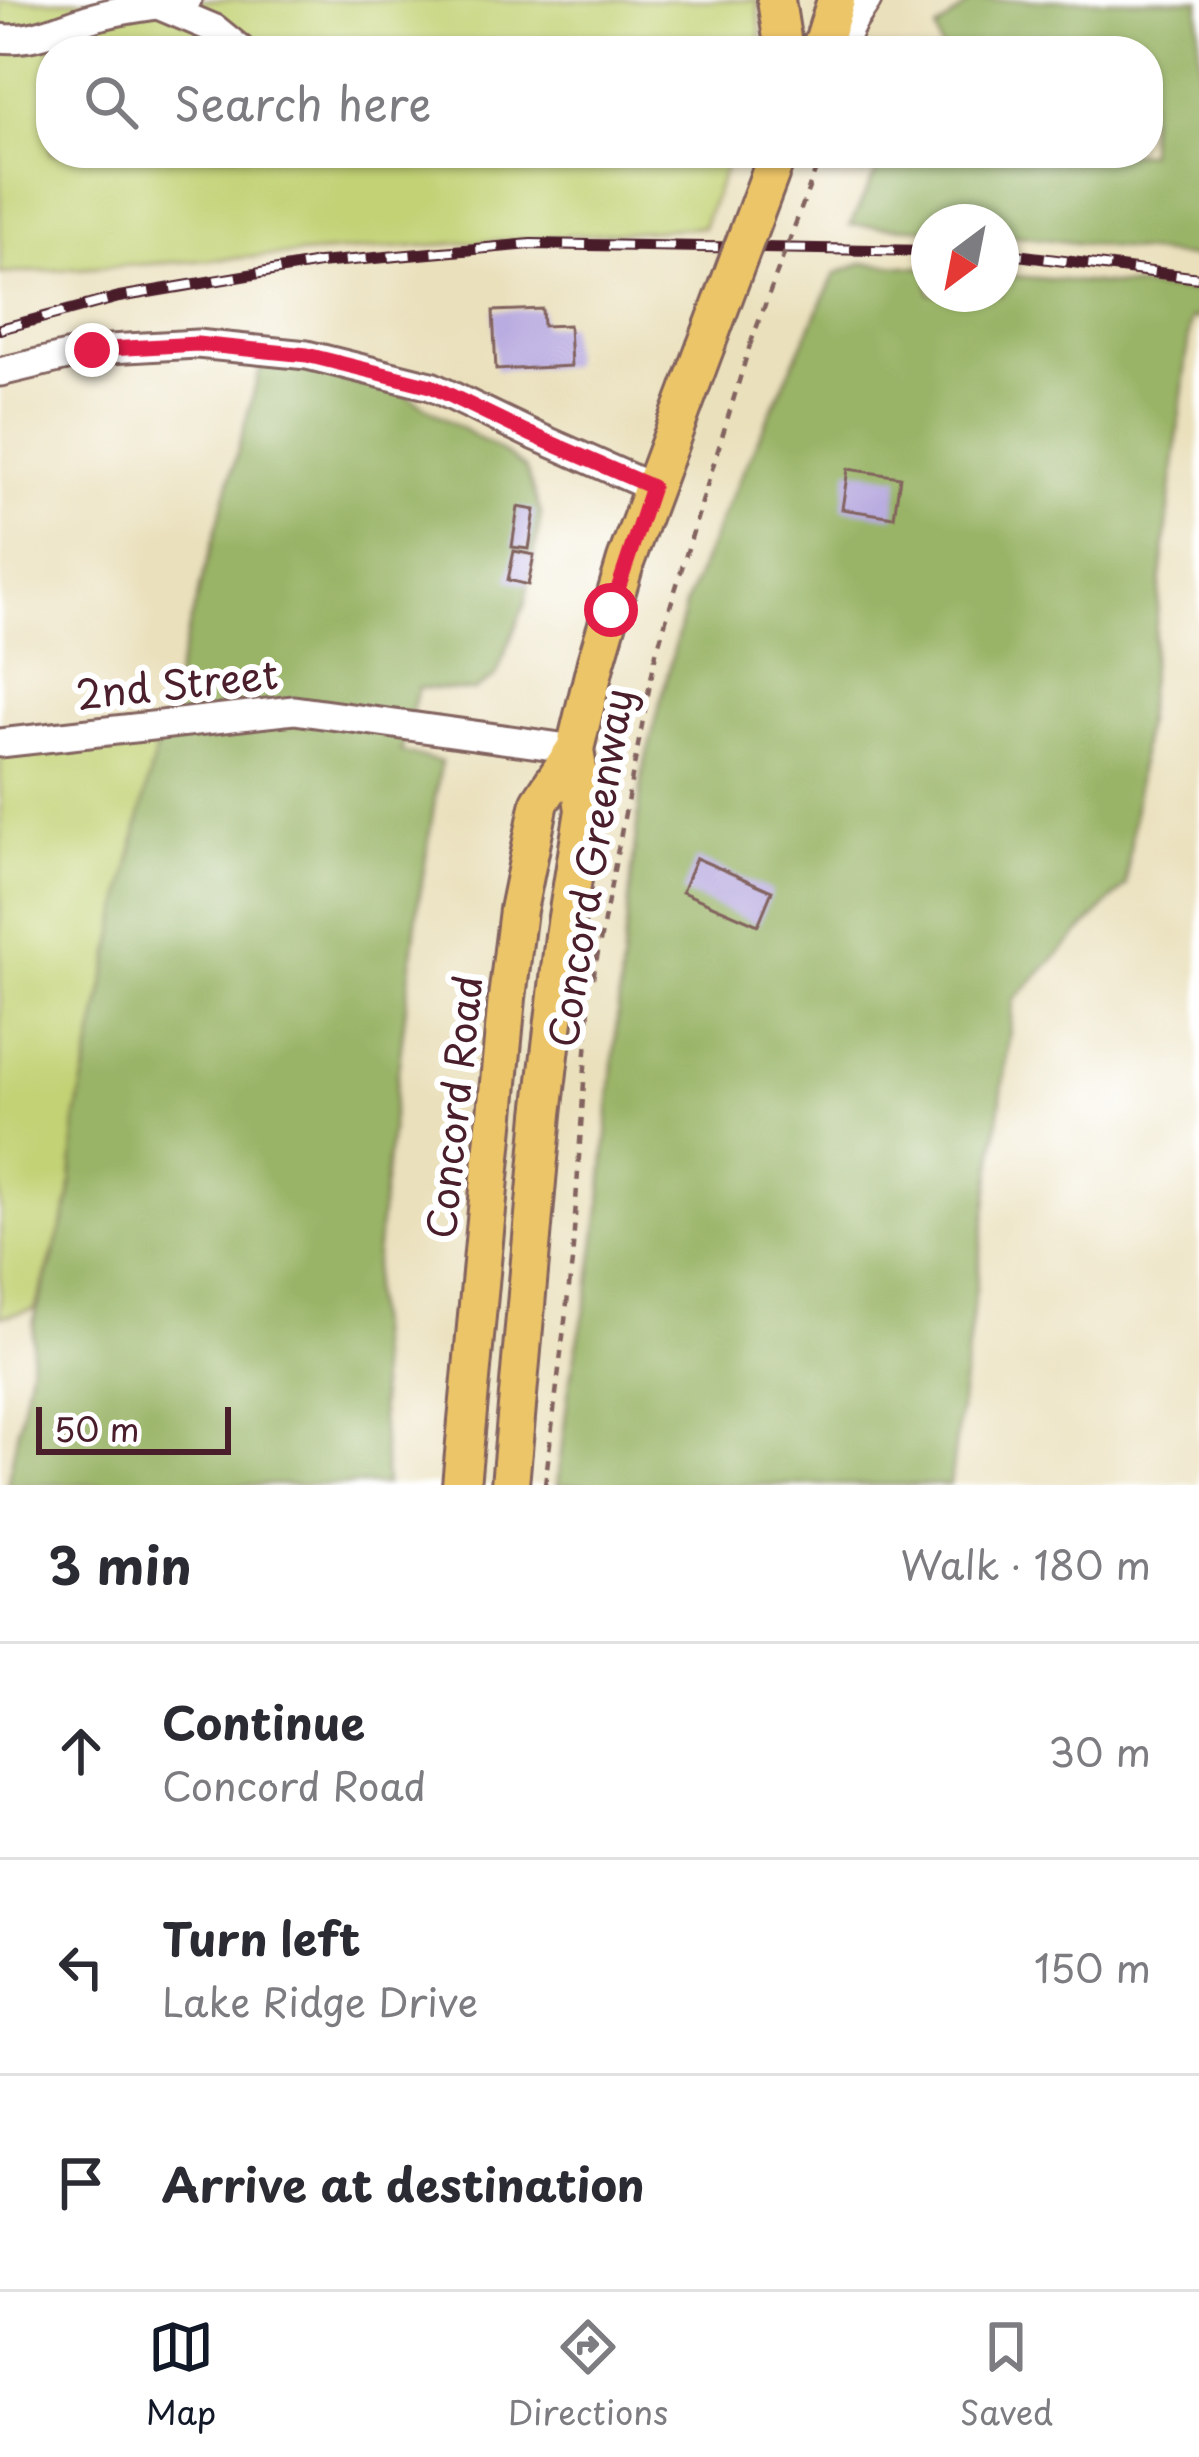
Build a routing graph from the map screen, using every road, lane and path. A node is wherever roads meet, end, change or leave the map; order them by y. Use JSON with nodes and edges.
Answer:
{"nodes":[{"id":1,"x":188,"y":0,"type":"edge"},
{"id":2,"x":776,"y":0,"type":"edge"},
{"id":3,"x":818,"y":0,"type":"edge"},
{"id":4,"x":836,"y":0,"type":"edge"},
{"id":5,"x":867,"y":0,"type":"edge"},
{"id":6,"x":158,"y":5,"type":"junction"},
{"id":7,"x":36,"y":36,"type":"edge"},
{"id":8,"x":40,"y":36,"type":"edge"},
{"id":9,"x":224,"y":36,"type":"edge"},
{"id":10,"x":782,"y":36,"type":"edge"},
{"id":11,"x":815,"y":36,"type":"edge"},
{"id":12,"x":825,"y":36,"type":"edge"},
{"id":13,"x":846,"y":36,"type":"edge"},
{"id":14,"x":0,"y":38,"type":"edge"},
{"id":15,"x":772,"y":168,"type":"edge"},
{"id":16,"x":816,"y":168,"type":"edge"},
{"id":17,"x":0,"y":372,"type":"edge"},
{"id":18,"x":652,"y":487,"type":"junction"},
{"id":19,"x":0,"y":743,"type":"edge"},
{"id":20,"x":575,"y":749,"type":"junction"},
{"id":21,"x":461,"y":1485,"type":"edge"},
{"id":22,"x":510,"y":1485,"type":"edge"},
{"id":23,"x":545,"y":1485,"type":"edge"}],
"edges":[{"from":1,"to":6,"type":"street"},
{"from":2,"to":10,"type":"main road"},
{"from":3,"to":11,"type":"main road"},
{"from":4,"to":12,"type":"main road"},
{"from":5,"to":13,"type":"street"},
{"from":6,"to":8,"type":"street"},
{"from":6,"to":9,"type":"street"},
{"from":7,"to":14,"type":"street"},
{"from":15,"to":18,"type":"main road","name":"Concord Road","bridge":true},
{"from":16,"to":23,"type":"path","name":"Concord Greenway","bridge":true},
{"from":17,"to":18,"type":"street"},
{"from":18,"to":20,"type":"main road","name":"Concord Road"},
{"from":19,"to":20,"type":"street","name":"2nd Street"},
{"from":20,"to":21,"type":"main road","name":"Concord Road"},
{"from":20,"to":22,"type":"main road","name":"Concord Road"}]}
